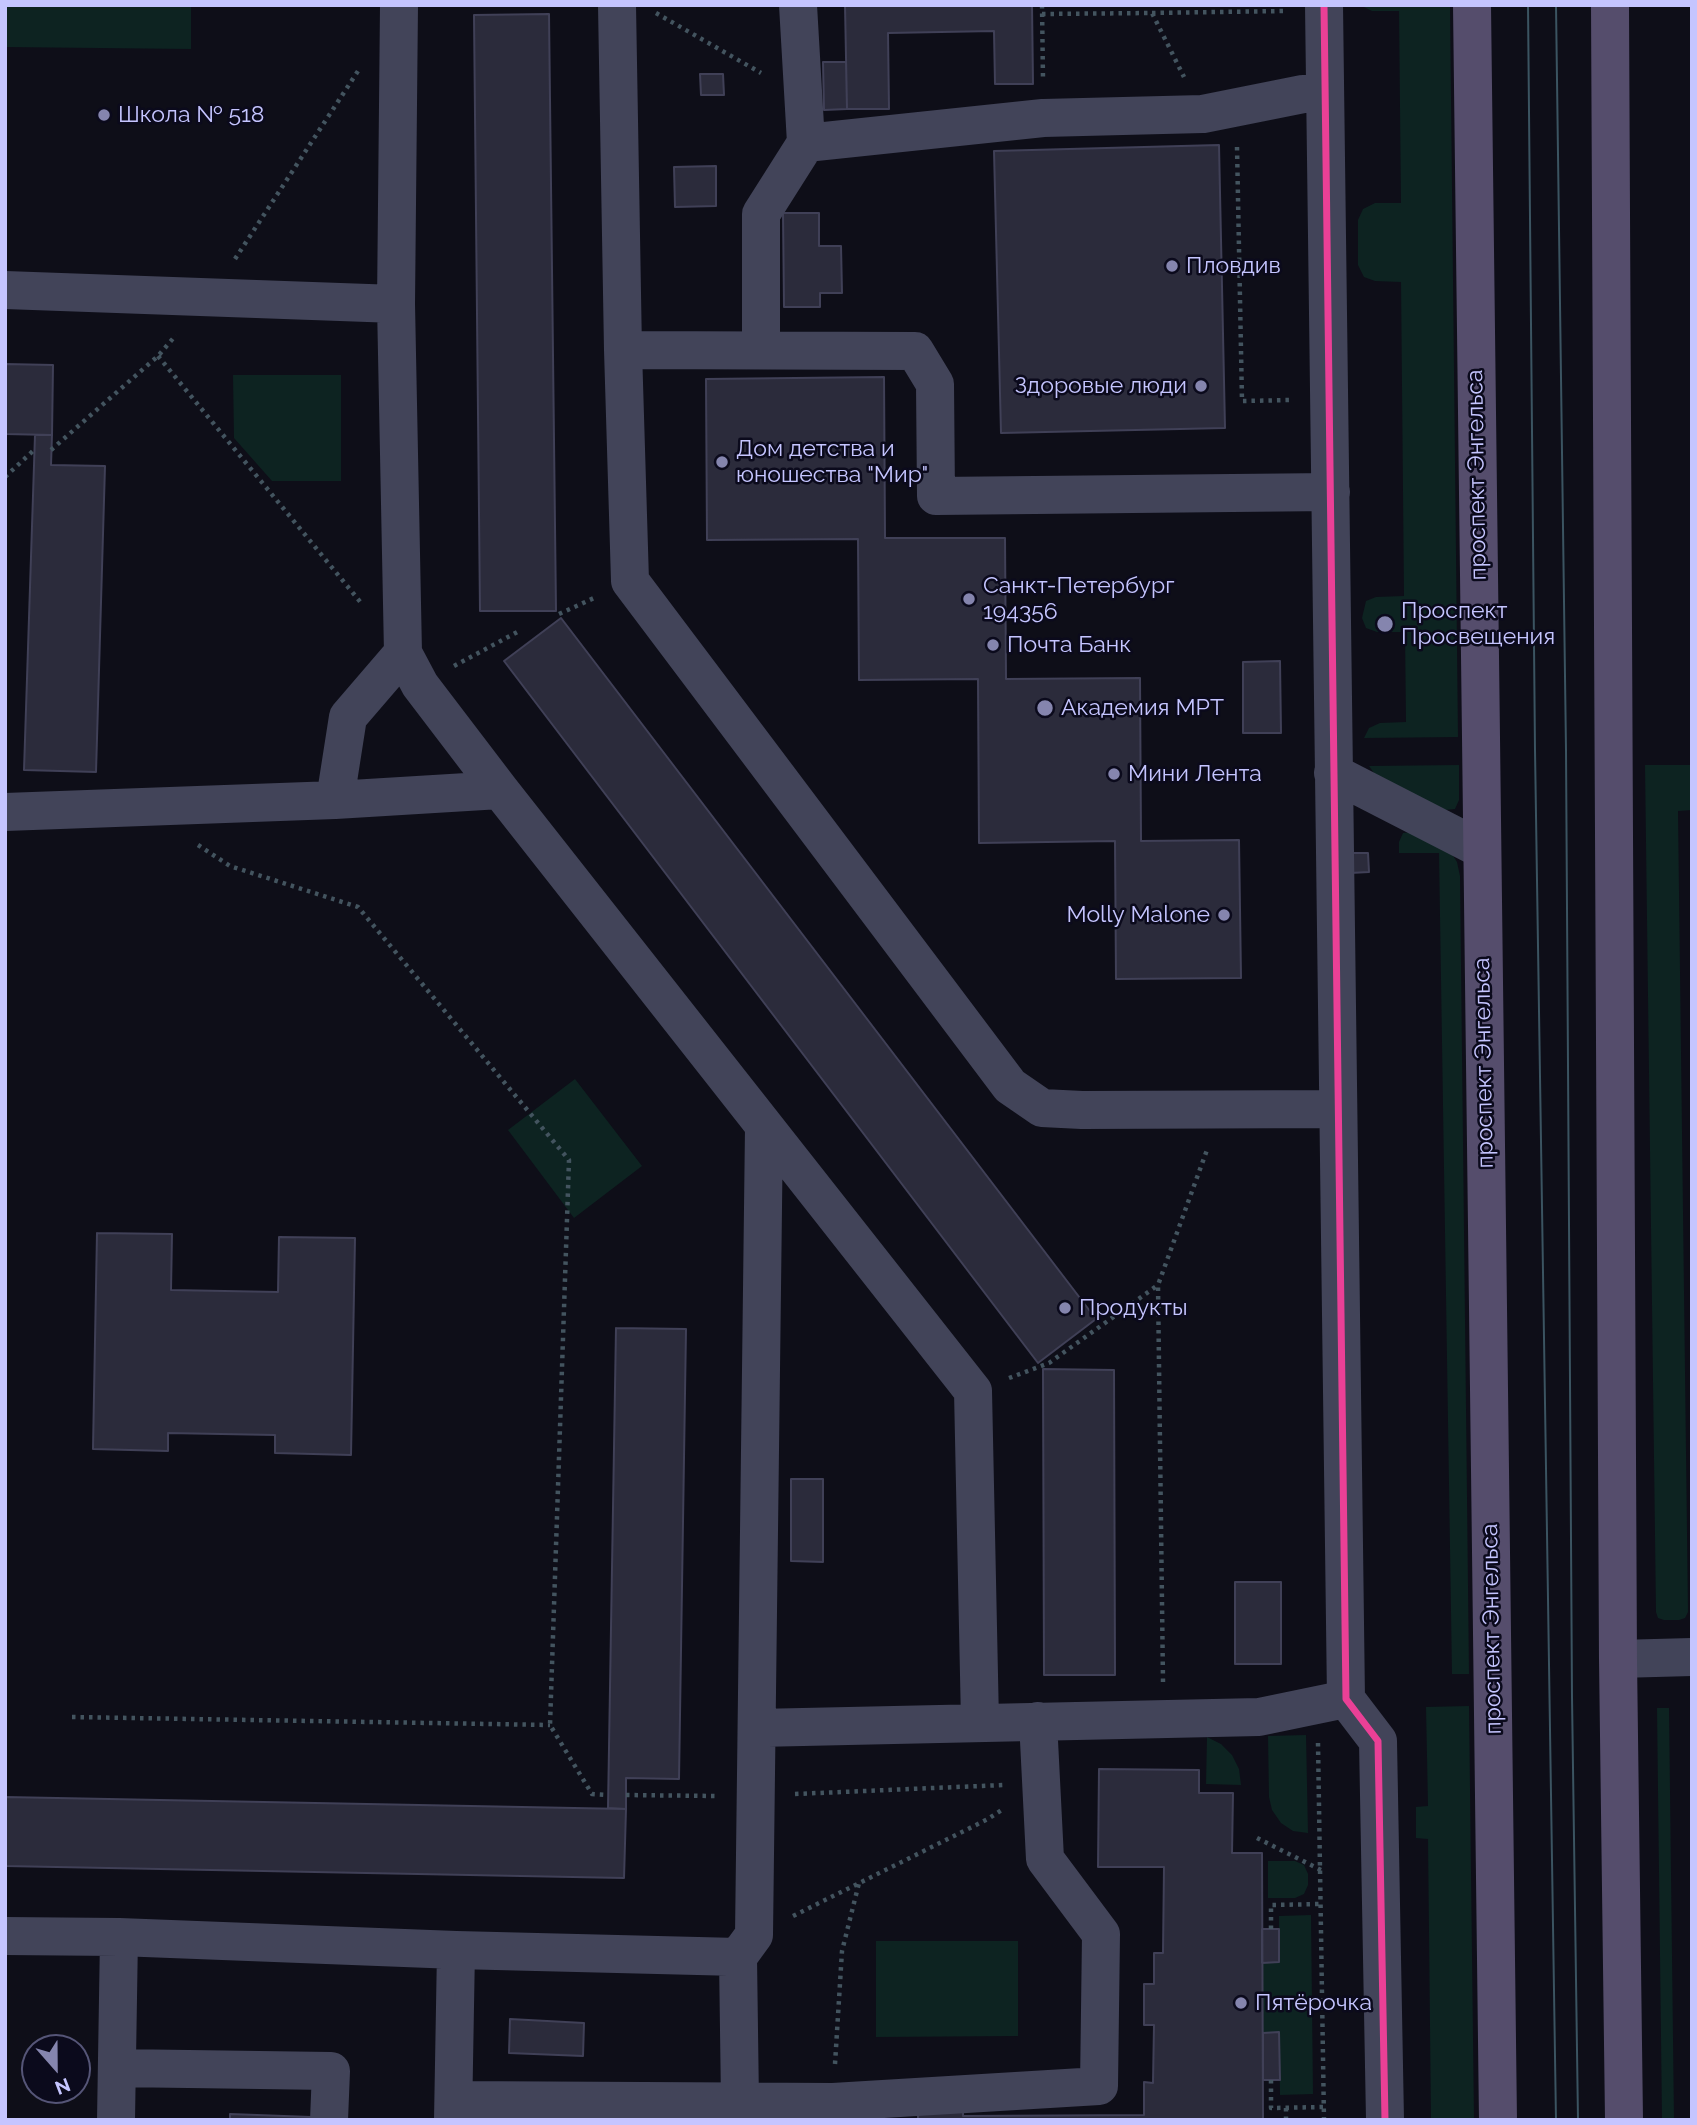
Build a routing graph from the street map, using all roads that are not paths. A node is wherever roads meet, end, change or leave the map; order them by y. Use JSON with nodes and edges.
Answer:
{"nodes":[{"id":1,"x":399,"y":5,"type":"edge"},
{"id":2,"x":617,"y":5,"type":"edge"},
{"id":3,"x":798,"y":5,"type":"edge"},
{"id":4,"x":1472,"y":5,"type":"edge"},
{"id":5,"x":1610,"y":5,"type":"edge"},
{"id":6,"x":1307,"y":8,"type":"edge"},
{"id":7,"x":1325,"y":94,"type":"junction"},
{"id":8,"x":807,"y":142,"type":"junction"},
{"id":9,"x":5,"y":290,"type":"edge"},
{"id":10,"x":396,"y":304,"type":"junction"},
{"id":11,"x":761,"y":349,"type":"junction"},
{"id":12,"x":623,"y":350,"type":"junction"},
{"id":13,"x":1331,"y":492,"type":"junction"},
{"id":14,"x":412,"y":669,"type":"junction"},
{"id":15,"x":1333,"y":773,"type":"junction"},
{"id":16,"x":500,"y":790,"type":"junction"},
{"id":17,"x":335,"y":800,"type":"junction"},
{"id":18,"x":5,"y":812,"type":"edge"},
{"id":19,"x":1481,"y":849,"type":"junction"},
{"id":20,"x":1338,"y":1109,"type":"junction"},
{"id":21,"x":764,"y":1127,"type":"junction"},
{"id":22,"x":1692,"y":1657,"type":"edge"},
{"id":23,"x":1618,"y":1659,"type":"junction"},
{"id":24,"x":1331,"y":1702,"type":"junction"},
{"id":25,"x":980,"y":1721,"type":"junction"},
{"id":26,"x":1038,"y":1721,"type":"junction"},
{"id":27,"x":757,"y":1728,"type":"junction"},
{"id":28,"x":5,"y":1936,"type":"edge"},
{"id":29,"x":119,"y":1937,"type":"junction"},
{"id":30,"x":746,"y":1946,"type":"junction"},
{"id":31,"x":456,"y":1950,"type":"junction"},
{"id":32,"x":117,"y":2068,"type":"junction"},
{"id":33,"x":453,"y":2110,"type":"edge"},
{"id":34,"x":887,"y":2110,"type":"edge"},
{"id":35,"x":738,"y":2111,"type":"edge"},
{"id":36,"x":116,"y":2120,"type":"edge"},
{"id":37,"x":329,"y":2120,"type":"edge"},
{"id":38,"x":1385,"y":2120,"type":"edge"},
{"id":39,"x":1498,"y":2120,"type":"edge"},
{"id":40,"x":1624,"y":2120,"type":"edge"}],
"edges":[{"from":1,"to":10,"type":"street"},
{"from":2,"to":12,"type":"street"},
{"from":3,"to":8,"type":"street"},
{"from":4,"to":19,"type":"main road","name":"проспект Энгельса"},
{"from":5,"to":23,"type":"main road"},
{"from":6,"to":7,"type":"street"},
{"from":7,"to":8,"type":"street"},
{"from":7,"to":13,"type":"street"},
{"from":8,"to":11,"type":"street"},
{"from":9,"to":10,"type":"street"},
{"from":10,"to":14,"type":"street"},
{"from":11,"to":12,"type":"street"},
{"from":11,"to":13,"type":"street"},
{"from":12,"to":20,"type":"street"},
{"from":13,"to":15,"type":"street"},
{"from":14,"to":16,"type":"street"},
{"from":14,"to":17,"type":"street"},
{"from":15,"to":19,"type":"street"},
{"from":15,"to":20,"type":"street"},
{"from":16,"to":17,"type":"street"},
{"from":16,"to":21,"type":"street"},
{"from":17,"to":18,"type":"street"},
{"from":19,"to":39,"type":"main road","name":"проспект Энгельса"},
{"from":20,"to":24,"type":"street"},
{"from":21,"to":25,"type":"street"},
{"from":21,"to":27,"type":"street"},
{"from":22,"to":23,"type":"street"},
{"from":23,"to":40,"type":"main road"},
{"from":24,"to":26,"type":"street"},
{"from":24,"to":38,"type":"street"},
{"from":25,"to":26,"type":"street"},
{"from":25,"to":27,"type":"street"},
{"from":26,"to":34,"type":"street"},
{"from":27,"to":30,"type":"street"},
{"from":28,"to":29,"type":"street"},
{"from":29,"to":31,"type":"street"},
{"from":29,"to":32,"type":"street"},
{"from":30,"to":31,"type":"street"},
{"from":30,"to":35,"type":"street"},
{"from":31,"to":33,"type":"street"},
{"from":32,"to":36,"type":"street"},
{"from":32,"to":37,"type":"street"},
{"from":33,"to":35,"type":"street"},
{"from":34,"to":35,"type":"street"}]}
